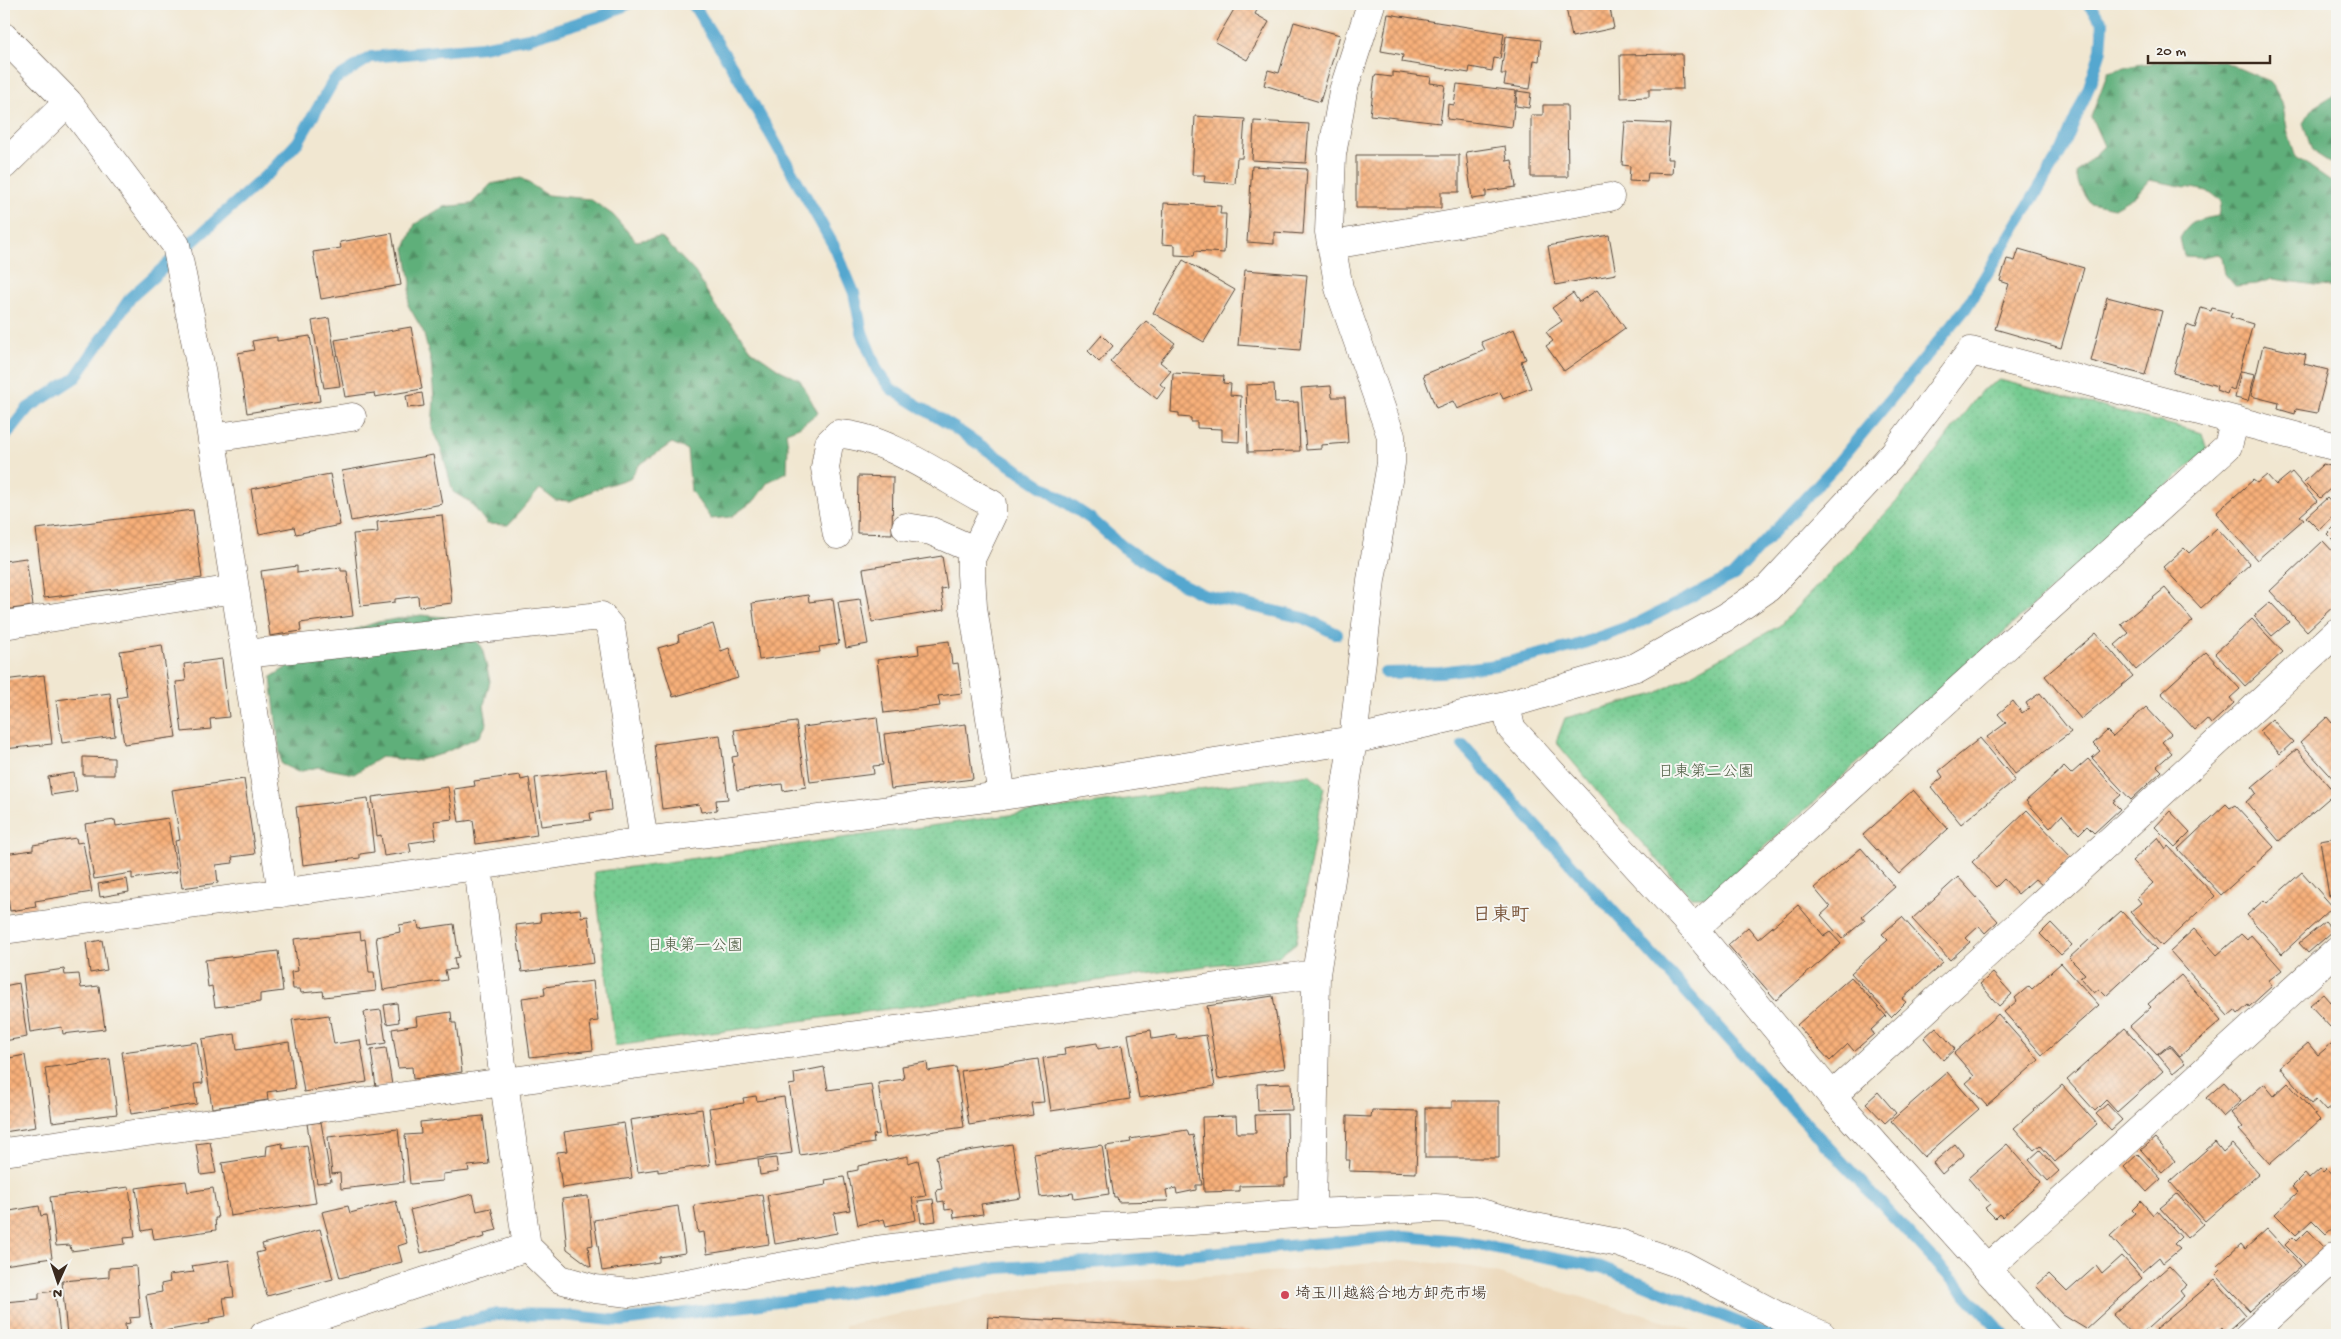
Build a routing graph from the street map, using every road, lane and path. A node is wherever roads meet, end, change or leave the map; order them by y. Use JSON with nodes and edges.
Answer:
{"nodes":[{"id":1,"x":1371,"y":4,"type":"edge"},
{"id":2,"x":4,"y":37,"type":"edge"},
{"id":3,"x":68,"y":102,"type":"junction"},
{"id":4,"x":4,"y":165,"type":"edge"},
{"id":5,"x":1610,"y":198,"type":"dead end"},
{"id":6,"x":1333,"y":245,"type":"junction"},
{"id":7,"x":352,"y":417,"type":"dead end"},
{"id":8,"x":2235,"y":420,"type":"junction"},
{"id":9,"x":212,"y":438,"type":"junction"},
{"id":10,"x":2337,"y":447,"type":"edge"},
{"id":11,"x":906,"y":527,"type":"dead end"},
{"id":12,"x":837,"y":535,"type":"dead end"},
{"id":13,"x":974,"y":550,"type":"junction"},
{"id":14,"x":234,"y":589,"type":"junction"},
{"id":15,"x":4,"y":625,"type":"edge"},
{"id":16,"x":2337,"y":632,"type":"edge"},
{"id":17,"x":245,"y":654,"type":"junction"},
{"id":18,"x":1506,"y":705,"type":"junction"},
{"id":19,"x":1353,"y":740,"type":"junction"},
{"id":20,"x":1002,"y":796,"type":"junction"},
{"id":21,"x":644,"y":841,"type":"junction"},
{"id":22,"x":478,"y":866,"type":"junction"},
{"id":23,"x":282,"y":893,"type":"junction"},
{"id":24,"x":1694,"y":929,"type":"junction"},
{"id":25,"x":4,"y":930,"type":"edge"},
{"id":26,"x":2337,"y":950,"type":"edge"},
{"id":27,"x":1316,"y":974,"type":"junction"},
{"id":28,"x":504,"y":1082,"type":"junction"},
{"id":29,"x":1832,"y":1096,"type":"junction"},
{"id":30,"x":4,"y":1152,"type":"edge"},
{"id":31,"x":1312,"y":1213,"type":"junction"},
{"id":32,"x":527,"y":1247,"type":"junction"},
{"id":33,"x":2337,"y":1255,"type":"edge"},
{"id":34,"x":1987,"y":1269,"type":"junction"},
{"id":35,"x":264,"y":1335,"type":"edge"},
{"id":36,"x":1822,"y":1335,"type":"edge"},
{"id":37,"x":2046,"y":1335,"type":"edge"},
{"id":38,"x":2248,"y":1335,"type":"edge"}],
"edges":[{"from":1,"to":6,"type":"street"},
{"from":2,"to":3,"type":"street"},
{"from":3,"to":4,"type":"street"},
{"from":3,"to":9,"type":"street"},
{"from":5,"to":6,"type":"street"},
{"from":6,"to":19,"type":"street"},
{"from":7,"to":9,"type":"street"},
{"from":8,"to":10,"type":"street"},
{"from":8,"to":18,"type":"street"},
{"from":8,"to":24,"type":"street"},
{"from":9,"to":14,"type":"street"},
{"from":11,"to":13,"type":"street"},
{"from":12,"to":13,"type":"street"},
{"from":13,"to":20,"type":"street"},
{"from":14,"to":15,"type":"street"},
{"from":14,"to":17,"type":"street"},
{"from":16,"to":29,"type":"street"},
{"from":17,"to":21,"type":"street"},
{"from":17,"to":23,"type":"street"},
{"from":18,"to":19,"type":"street"},
{"from":18,"to":24,"type":"street"},
{"from":19,"to":20,"type":"street"},
{"from":19,"to":27,"type":"street"},
{"from":20,"to":21,"type":"street"},
{"from":21,"to":22,"type":"street"},
{"from":22,"to":23,"type":"street"},
{"from":22,"to":28,"type":"street"},
{"from":23,"to":25,"type":"street"},
{"from":24,"to":29,"type":"street"},
{"from":26,"to":34,"type":"street"},
{"from":27,"to":28,"type":"street"},
{"from":27,"to":31,"type":"street"},
{"from":28,"to":30,"type":"street"},
{"from":28,"to":32,"type":"street"},
{"from":29,"to":34,"type":"street"},
{"from":31,"to":32,"type":"street"},
{"from":31,"to":36,"type":"street"},
{"from":32,"to":35,"type":"street"},
{"from":33,"to":38,"type":"street"},
{"from":34,"to":37,"type":"street"}]}
